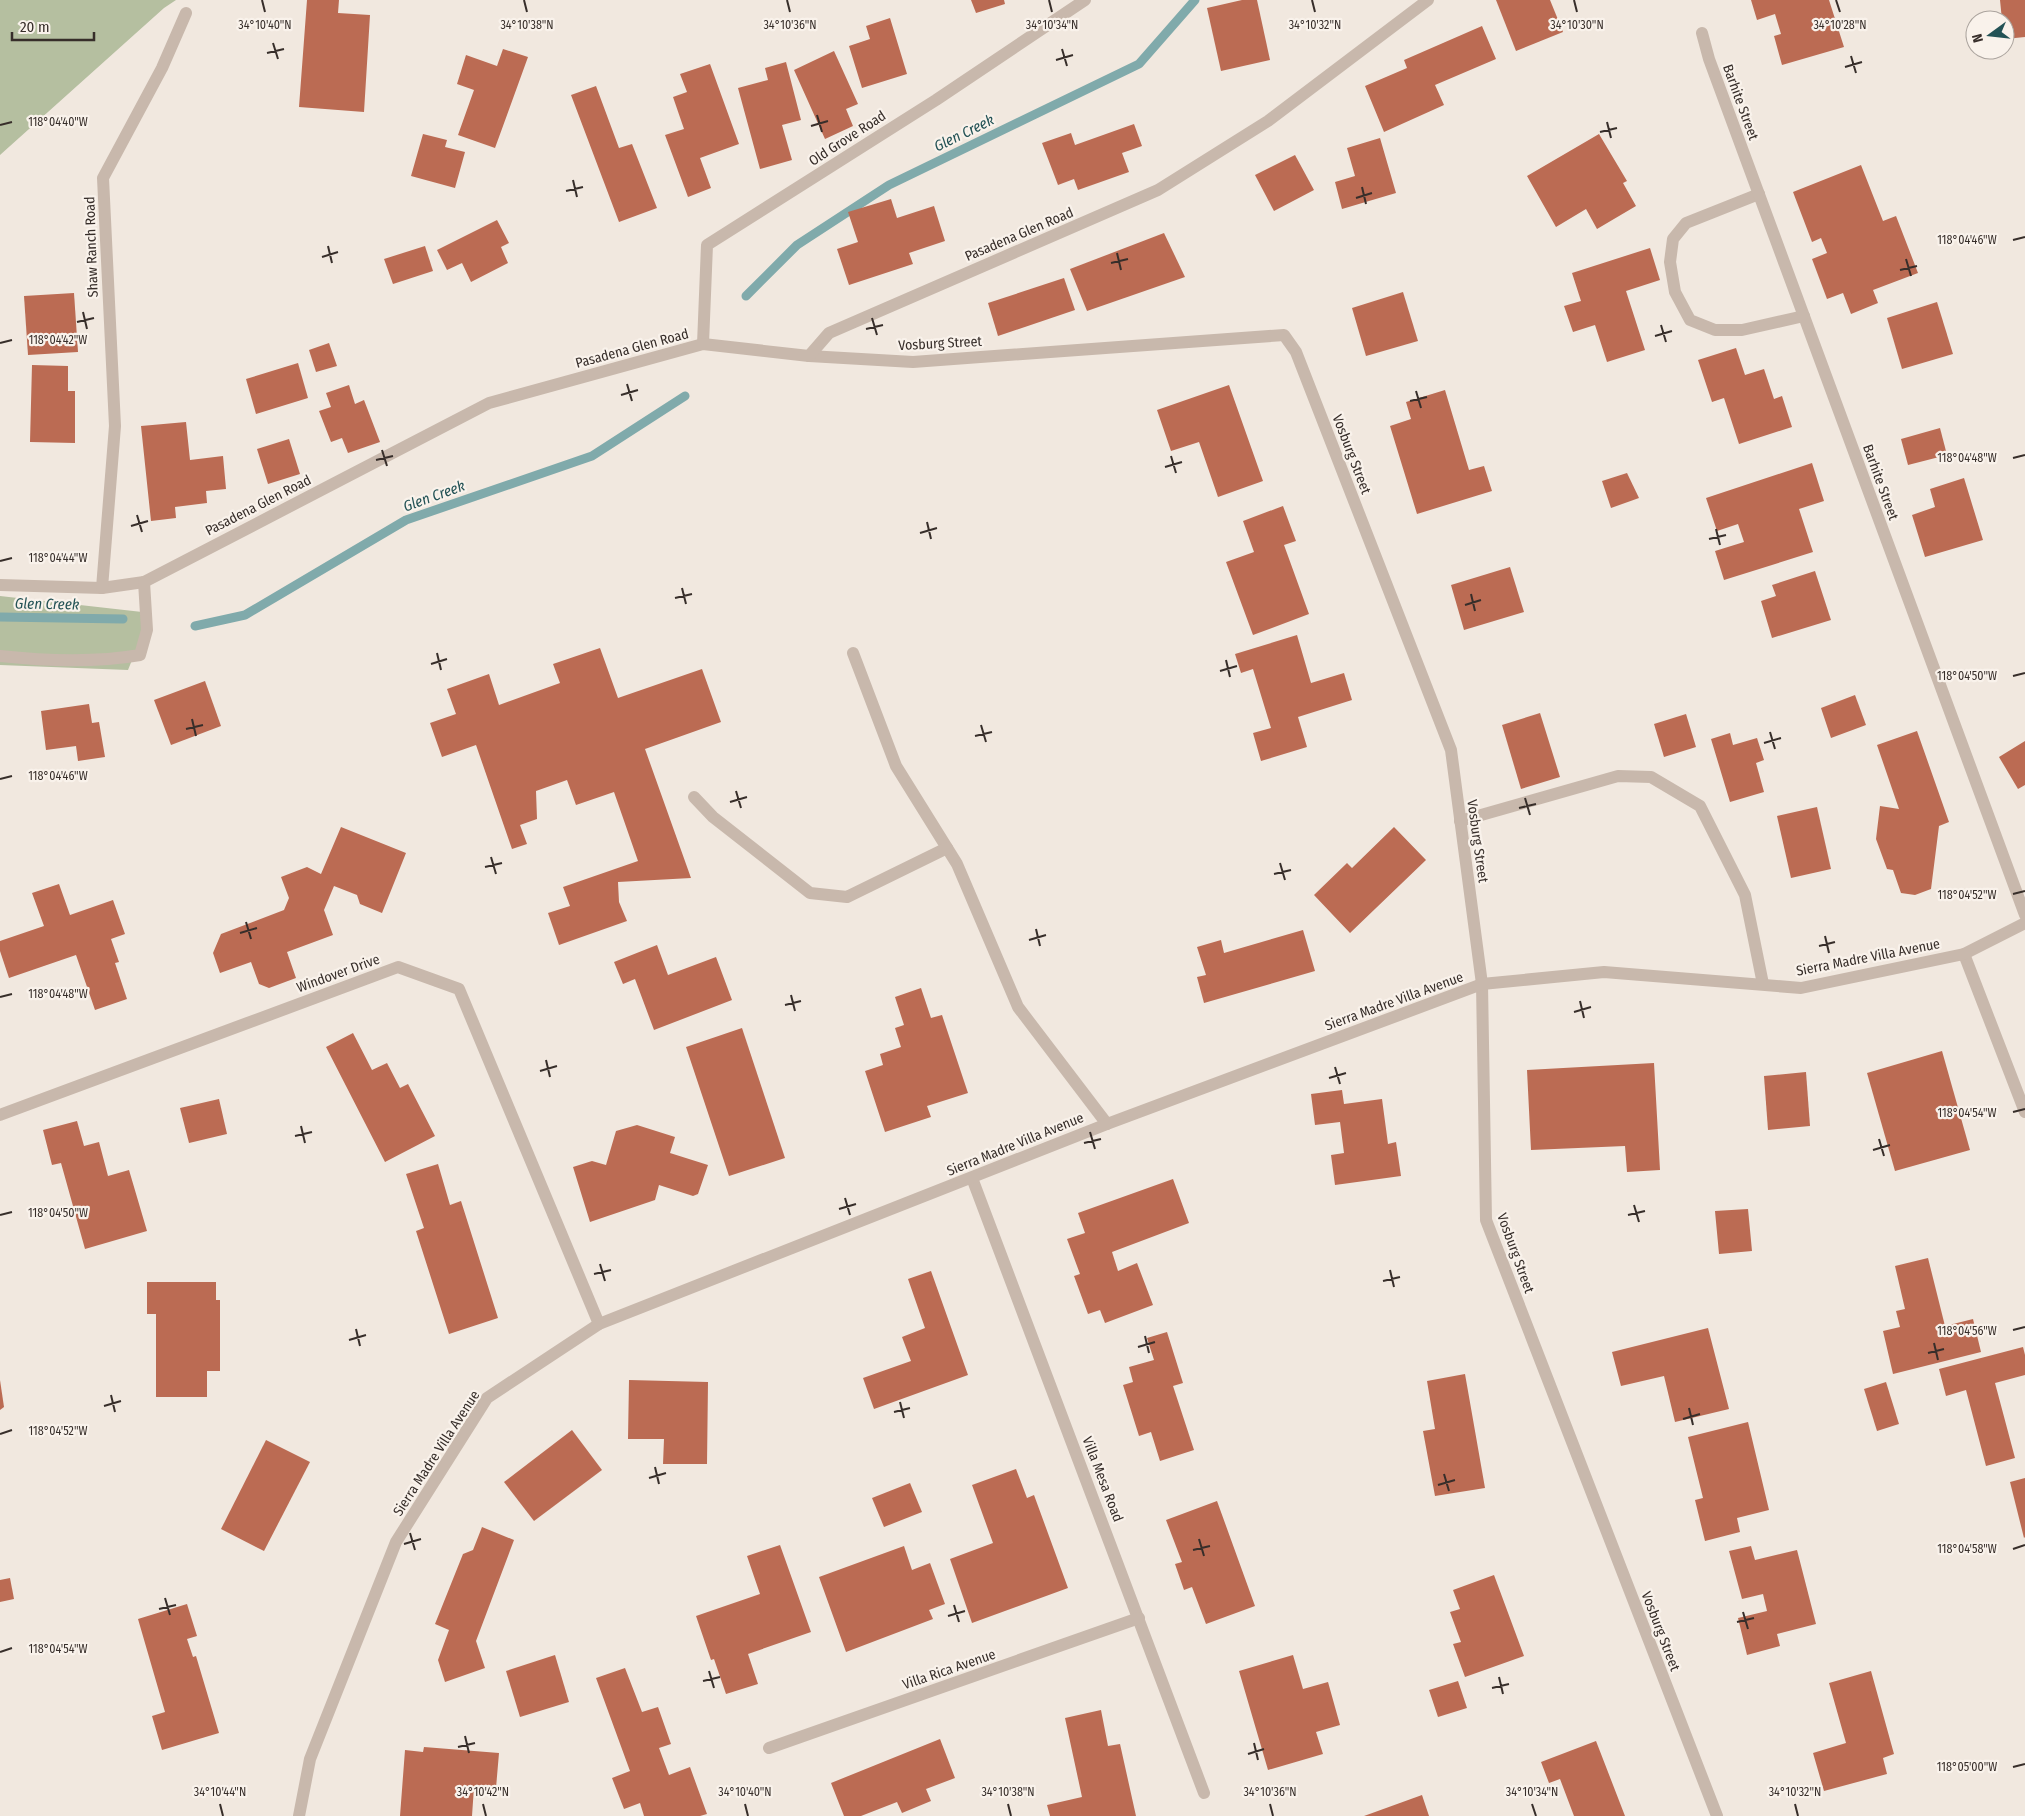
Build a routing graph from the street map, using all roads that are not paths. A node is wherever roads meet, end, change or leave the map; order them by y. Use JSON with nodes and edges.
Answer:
{"nodes":[{"id":1,"x":1085,"y":0,"type":"edge"},
{"id":2,"x":1428,"y":0,"type":"edge"},
{"id":3,"x":186,"y":13,"type":"dead end"},
{"id":4,"x":1702,"y":33,"type":"dead end"},
{"id":5,"x":1759,"y":194,"type":"junction"},
{"id":6,"x":1804,"y":316,"type":"junction"},
{"id":7,"x":703,"y":344,"type":"junction"},
{"id":8,"x":809,"y":356,"type":"junction"},
{"id":9,"x":144,"y":582,"type":"junction"},
{"id":10,"x":0,"y":585,"type":"edge"},
{"id":11,"x":102,"y":588,"type":"junction"},
{"id":12,"x":853,"y":653,"type":"dead end"},
{"id":13,"x":0,"y":656,"type":"edge"},
{"id":14,"x":694,"y":797,"type":"dead end"},
{"id":15,"x":1460,"y":821,"type":"junction"},
{"id":16,"x":947,"y":848,"type":"junction"},
{"id":17,"x":2025,"y":915,"type":"edge"},
{"id":18,"x":2025,"y":923,"type":"edge"},
{"id":19,"x":1964,"y":954,"type":"junction"},
{"id":20,"x":1482,"y":984,"type":"junction"},
{"id":21,"x":1763,"y":984,"type":"junction"},
{"id":22,"x":2025,"y":1112,"type":"edge"},
{"id":23,"x":0,"y":1115,"type":"edge"},
{"id":24,"x":1107,"y":1124,"type":"junction"},
{"id":25,"x":972,"y":1178,"type":"junction"},
{"id":26,"x":599,"y":1324,"type":"junction"},
{"id":27,"x":1139,"y":1618,"type":"junction"},
{"id":28,"x":769,"y":1748,"type":"dead end"},
{"id":29,"x":1204,"y":1792,"type":"dead end"},
{"id":30,"x":299,"y":1816,"type":"edge"},
{"id":31,"x":1717,"y":1816,"type":"edge"}],
"edges":[{"from":1,"to":7,"type":"street","name":"Old Grove Road"},
{"from":2,"to":8,"type":"street","name":"Pasadena Glen Road"},
{"from":3,"to":11,"type":"street","name":"Shaw Ranch Road"},
{"from":4,"to":5,"type":"street","name":"Barhite Street"},
{"from":5,"to":6,"type":"street","name":"Barhite Street"},
{"from":5,"to":6,"type":"street"},
{"from":6,"to":17,"type":"street","name":"Barhite Street"},
{"from":7,"to":8,"type":"street","name":"Pasadena Glen Road"},
{"from":7,"to":9,"type":"street","name":"Pasadena Glen Road"},
{"from":8,"to":15,"type":"street","name":"Vosburg Street"},
{"from":9,"to":11,"type":"street","name":"Pasadena Glen Road"},
{"from":9,"to":13,"type":"street"},
{"from":10,"to":11,"type":"street","name":"Pasadena Glen Road"},
{"from":12,"to":16,"type":"street"},
{"from":14,"to":16,"type":"street"},
{"from":15,"to":20,"type":"street","name":"Vosburg Street"},
{"from":15,"to":21,"type":"street"},
{"from":16,"to":24,"type":"street"},
{"from":18,"to":19,"type":"street","name":"Sierra Madre Villa Avenue"},
{"from":19,"to":21,"type":"street","name":"Sierra Madre Villa Avenue"},
{"from":19,"to":22,"type":"street"},
{"from":20,"to":21,"type":"street","name":"Sierra Madre Villa Avenue"},
{"from":20,"to":24,"type":"street","name":"Sierra Madre Villa Avenue"},
{"from":20,"to":31,"type":"street","name":"Vosburg Street"},
{"from":23,"to":26,"type":"street","name":"Windover Drive"},
{"from":24,"to":25,"type":"street","name":"Sierra Madre Villa Avenue"},
{"from":25,"to":26,"type":"street","name":"Sierra Madre Villa Avenue"},
{"from":25,"to":27,"type":"street","name":"Villa Mesa Road"},
{"from":26,"to":30,"type":"street","name":"Sierra Madre Villa Avenue"},
{"from":27,"to":28,"type":"street","name":"Villa Rica Avenue"},
{"from":27,"to":29,"type":"street","name":"Villa Mesa Road"}]}
